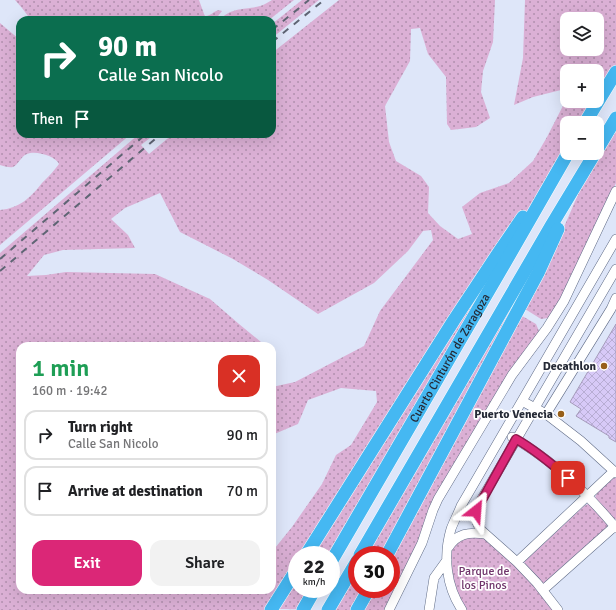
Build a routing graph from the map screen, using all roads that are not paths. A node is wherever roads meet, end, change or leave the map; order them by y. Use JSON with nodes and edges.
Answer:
{"nodes":[{"id":1,"x":616,"y":72,"type":"edge"},
{"id":2,"x":589,"y":116,"type":"edge"},
{"id":3,"x":616,"y":118,"type":"edge"},
{"id":4,"x":604,"y":138,"type":"edge"},
{"id":5,"x":564,"y":160,"type":"edge"},
{"id":6,"x":591,"y":160,"type":"edge"},
{"id":7,"x":558,"y":171,"type":"junction"},
{"id":8,"x":575,"y":187,"type":"junction"},
{"id":9,"x":616,"y":191,"type":"edge"},
{"id":10,"x":616,"y":239,"type":"edge"},
{"id":11,"x":616,"y":269,"type":"edge"},
{"id":12,"x":616,"y":298,"type":"edge"},
{"id":13,"x":613,"y":307,"type":"edge"},
{"id":14,"x":522,"y":401,"type":"junction"},
{"id":15,"x":535,"y":407,"type":"junction"},
{"id":16,"x":546,"y":414,"type":"junction"},
{"id":17,"x":504,"y":433,"type":"junction"},
{"id":18,"x":516,"y":439,"type":"junction"},
{"id":19,"x":615,"y":472,"type":"edge"},
{"id":20,"x":588,"y":497,"type":"junction"},
{"id":21,"x":616,"y":526,"type":"edge"},
{"id":22,"x":485,"y":534,"type":"junction"},
{"id":23,"x":312,"y":546,"type":"edge"},
{"id":24,"x":365,"y":546,"type":"edge"},
{"id":25,"x":392,"y":546,"type":"edge"},
{"id":26,"x":340,"y":547,"type":"edge"},
{"id":27,"x":447,"y":556,"type":"junction"},
{"id":28,"x":517,"y":562,"type":"junction"},
{"id":29,"x":348,"y":576,"type":"edge"},
{"id":30,"x":288,"y":583,"type":"edge"},
{"id":31,"x":543,"y":590,"type":"junction"},
{"id":32,"x":310,"y":598,"type":"edge"},
{"id":33,"x":364,"y":598,"type":"edge"},
{"id":34,"x":271,"y":610,"type":"edge"},
{"id":35,"x":303,"y":610,"type":"edge"},
{"id":36,"x":328,"y":610,"type":"edge"},
{"id":37,"x":358,"y":610,"type":"edge"},
{"id":38,"x":389,"y":610,"type":"edge"},
{"id":39,"x":429,"y":610,"type":"edge"},
{"id":40,"x":462,"y":610,"type":"edge"},
{"id":41,"x":558,"y":610,"type":"edge"}],
"edges":[{"from":1,"to":2,"type":"highway"},
{"from":3,"to":4,"type":"highway"},
{"from":5,"to":7,"type":"highway","name":"Cuarto Cinturón de Zaragoza"},
{"from":6,"to":8,"type":"highway","name":"Cuarto Cinturón de Zaragoza"},
{"from":7,"to":23,"type":"highway"},
{"from":7,"to":26,"type":"highway","name":"Cuarto Cinturón de Zaragoza"},
{"from":8,"to":24,"type":"highway","name":"Cuarto Cinturón de Zaragoza"},
{"from":8,"to":25,"type":"highway"},
{"from":9,"to":38,"type":"street"},
{"from":10,"to":14,"type":"street"},
{"from":11,"to":15,"type":"street"},
{"from":12,"to":13,"type":"street"},
{"from":13,"to":16,"type":"street"},
{"from":14,"to":15,"type":"street"},
{"from":14,"to":17,"type":"street"},
{"from":15,"to":16,"type":"street"},
{"from":15,"to":18,"type":"street"},
{"from":16,"to":19,"type":"street"},
{"from":17,"to":18,"type":"street"},
{"from":17,"to":27,"type":"street"},
{"from":18,"to":20,"type":"street"},
{"from":18,"to":22,"type":"street"},
{"from":19,"to":20,"type":"street"},
{"from":20,"to":21,"type":"street"},
{"from":20,"to":28,"type":"street"},
{"from":21,"to":31,"type":"street"},
{"from":22,"to":27,"type":"street"},
{"from":22,"to":28,"type":"street"},
{"from":27,"to":39,"type":"street"},
{"from":27,"to":40,"type":"street"},
{"from":28,"to":31,"type":"street"},
{"from":29,"to":36,"type":"highway"},
{"from":30,"to":34,"type":"highway"},
{"from":31,"to":41,"type":"street"},
{"from":32,"to":35,"type":"highway"},
{"from":33,"to":37,"type":"highway"}]}
